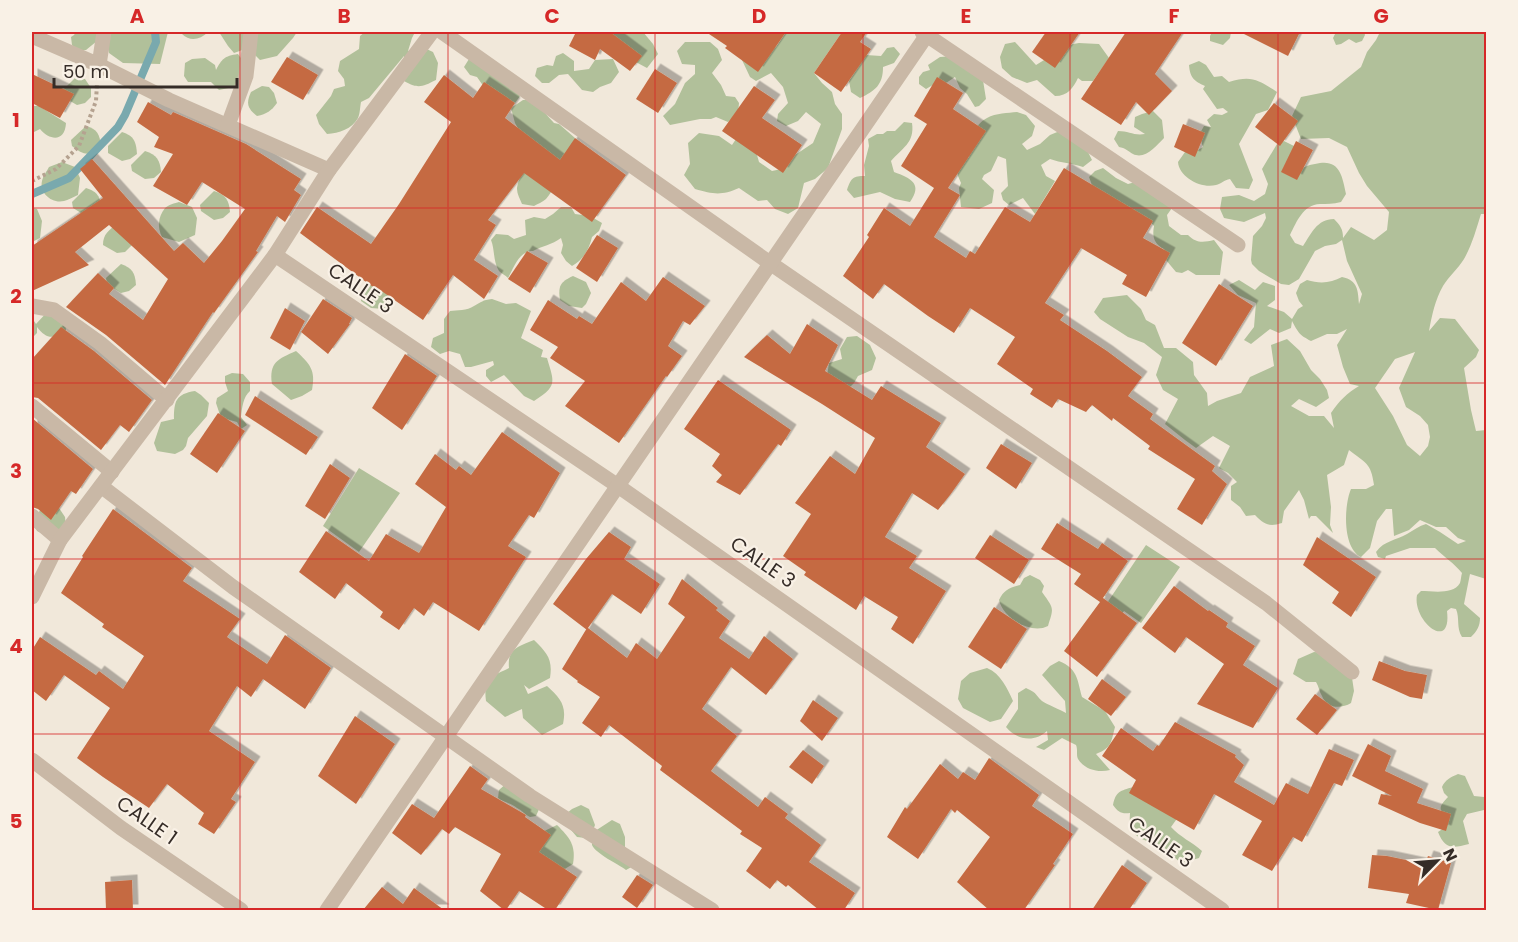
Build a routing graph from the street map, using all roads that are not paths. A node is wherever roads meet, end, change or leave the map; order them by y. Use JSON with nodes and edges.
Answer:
{"nodes":[{"id":1,"x":104,"y":32,"type":"edge"},
{"id":2,"x":251,"y":32,"type":"edge"},
{"id":3,"x":432,"y":32,"type":"edge"},
{"id":4,"x":442,"y":32,"type":"edge"},
{"id":5,"x":926,"y":33,"type":"edge"},
{"id":6,"x":32,"y":36,"type":"edge"},
{"id":7,"x":99,"y":65,"type":"junction"},
{"id":8,"x":228,"y":125,"type":"junction"},
{"id":9,"x":329,"y":170,"type":"junction"},
{"id":10,"x":1238,"y":245,"type":"dead end"},
{"id":11,"x":275,"y":255,"type":"junction"},
{"id":12,"x":770,"y":263,"type":"junction"},
{"id":13,"x":32,"y":306,"type":"edge"},
{"id":14,"x":167,"y":400,"type":"junction"},
{"id":15,"x":32,"y":406,"type":"edge"},
{"id":16,"x":112,"y":472,"type":"junction"},
{"id":17,"x":101,"y":486,"type":"junction"},
{"id":18,"x":618,"y":486,"type":"junction"},
{"id":19,"x":32,"y":516,"type":"edge"},
{"id":20,"x":60,"y":540,"type":"junction"},
{"id":21,"x":32,"y":597,"type":"edge"},
{"id":22,"x":1352,"y":672,"type":"dead end"},
{"id":23,"x":446,"y":736,"type":"junction"},
{"id":24,"x":32,"y":760,"type":"edge"},
{"id":25,"x":241,"y":910,"type":"edge"},
{"id":26,"x":327,"y":910,"type":"edge"},
{"id":27,"x":712,"y":910,"type":"edge"},
{"id":28,"x":1222,"y":910,"type":"edge"}],
"edges":[{"from":1,"to":7,"type":"street"},
{"from":2,"to":8,"type":"street"},
{"from":3,"to":9,"type":"street"},
{"from":4,"to":12,"type":"street"},
{"from":5,"to":10,"type":"street"},
{"from":5,"to":12,"type":"street"},
{"from":6,"to":7,"type":"street"},
{"from":7,"to":8,"type":"street"},
{"from":8,"to":9,"type":"street"},
{"from":9,"to":11,"type":"street"},
{"from":11,"to":14,"type":"street"},
{"from":11,"to":18,"type":"street","name":"CALLE 3"},
{"from":12,"to":18,"type":"street"},
{"from":12,"to":22,"type":"street"},
{"from":13,"to":14,"type":"street"},
{"from":14,"to":16,"type":"street"},
{"from":15,"to":16,"type":"street"},
{"from":16,"to":17,"type":"street"},
{"from":17,"to":20,"type":"street"},
{"from":17,"to":23,"type":"street"},
{"from":18,"to":23,"type":"street"},
{"from":18,"to":28,"type":"street","name":"CALLE 3"},
{"from":19,"to":20,"type":"street"},
{"from":20,"to":21,"type":"street"},
{"from":23,"to":26,"type":"street"},
{"from":23,"to":27,"type":"street"},
{"from":24,"to":25,"type":"street","name":"CALLE 1"}]}
